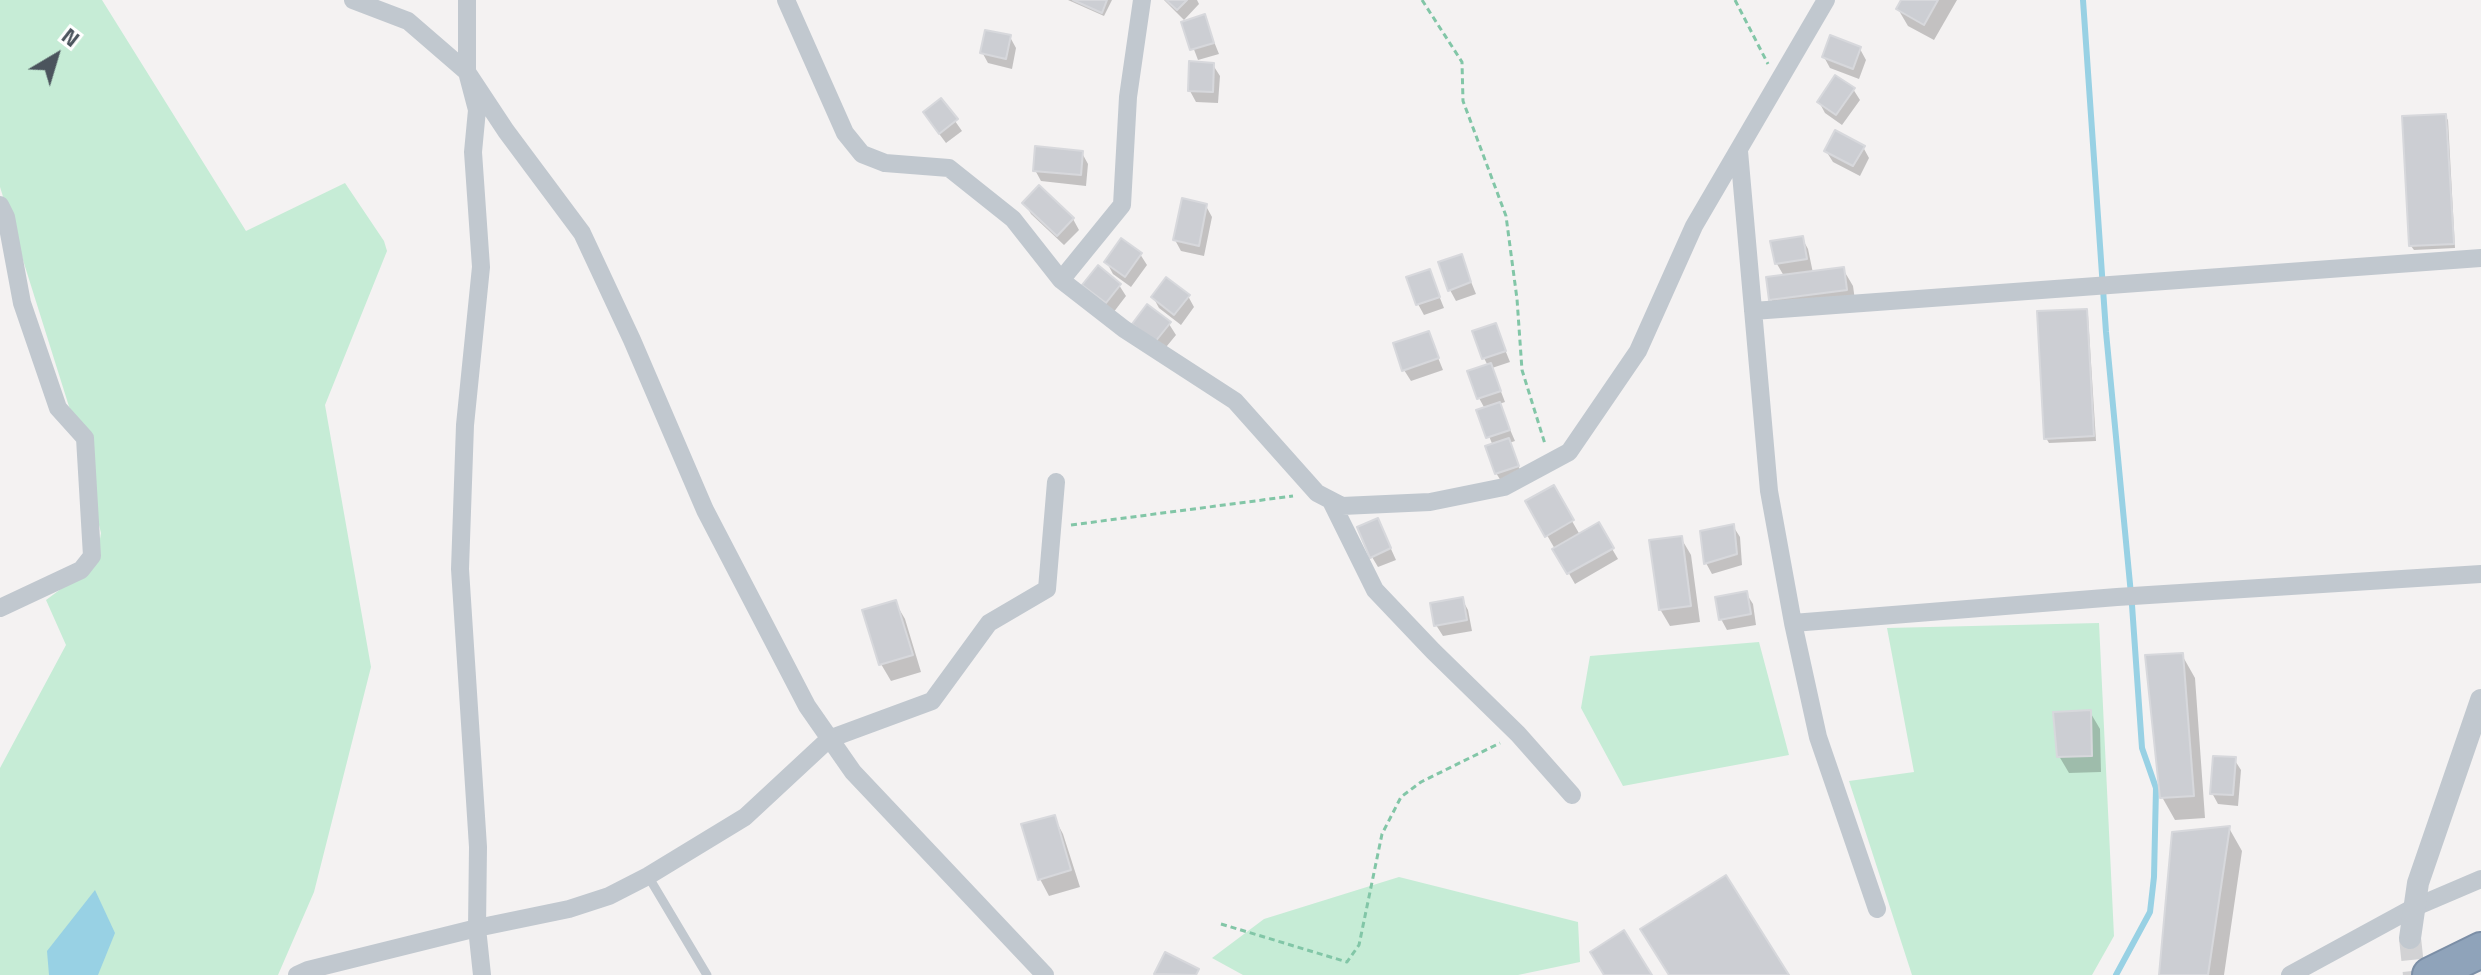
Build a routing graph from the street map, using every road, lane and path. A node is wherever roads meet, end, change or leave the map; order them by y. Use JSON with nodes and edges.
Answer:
{"nodes":[{"id":1,"x":353,"y":0,"type":"edge"},
{"id":2,"x":467,"y":0,"type":"edge"},
{"id":3,"x":786,"y":0,"type":"edge"},
{"id":4,"x":1142,"y":0,"type":"edge"},
{"id":5,"x":1422,"y":0,"type":"edge"},
{"id":6,"x":1735,"y":0,"type":"edge"},
{"id":7,"x":1826,"y":0,"type":"edge"},
{"id":8,"x":467,"y":72,"type":"junction"},
{"id":9,"x":1779,"y":80,"type":"junction"},
{"id":10,"x":1739,"y":151,"type":"junction"},
{"id":11,"x":0,"y":205,"type":"edge"},
{"id":12,"x":2481,"y":258,"type":"edge"},
{"id":13,"x":1061,"y":280,"type":"junction"},
{"id":14,"x":1753,"y":311,"type":"junction"},
{"id":15,"x":1551,"y":462,"type":"junction"},
{"id":16,"x":1056,"y":482,"type":"dead end"},
{"id":17,"x":1324,"y":497,"type":"junction"},
{"id":18,"x":1051,"y":527,"type":"junction"},
{"id":19,"x":2481,"y":574,"type":"edge"},
{"id":20,"x":0,"y":608,"type":"edge"},
{"id":21,"x":1793,"y":623,"type":"junction"},
{"id":22,"x":2481,"y":700,"type":"edge"},
{"id":23,"x":1518,"y":734,"type":"junction"},
{"id":24,"x":829,"y":739,"type":"junction"},
{"id":25,"x":1572,"y":795,"type":"dead end"},
{"id":26,"x":648,"y":876,"type":"junction"},
{"id":27,"x":2481,"y":879,"type":"edge"},
{"id":28,"x":2413,"y":908,"type":"junction"},
{"id":29,"x":1877,"y":909,"type":"dead end"},
{"id":30,"x":1221,"y":924,"type":"dead end"},
{"id":31,"x":477,"y":928,"type":"junction"},
{"id":32,"x":2410,"y":938,"type":"tunnel mouth"},
{"id":33,"x":2481,"y":950,"type":"edge"},
{"id":34,"x":297,"y":975,"type":"edge"},
{"id":35,"x":482,"y":975,"type":"edge"},
{"id":36,"x":707,"y":975,"type":"edge"},
{"id":37,"x":1045,"y":975,"type":"edge"},
{"id":38,"x":2290,"y":975,"type":"edge"},
{"id":39,"x":2430,"y":975,"type":"edge"}],
"edges":[{"from":1,"to":8,"type":"street"},
{"from":2,"to":8,"type":"street"},
{"from":3,"to":13,"type":"street"},
{"from":4,"to":13,"type":"street"},
{"from":5,"to":15,"type":"path"},
{"from":6,"to":9,"type":"path"},
{"from":7,"to":9,"type":"street"},
{"from":8,"to":24,"type":"street"},
{"from":8,"to":31,"type":"street"},
{"from":9,"to":10,"type":"street"},
{"from":10,"to":14,"type":"street"},
{"from":10,"to":15,"type":"street"},
{"from":11,"to":20,"type":"street"},
{"from":12,"to":14,"type":"street"},
{"from":13,"to":17,"type":"street"},
{"from":14,"to":21,"type":"street"},
{"from":15,"to":17,"type":"street"},
{"from":16,"to":18,"type":"street"},
{"from":17,"to":18,"type":"path"},
{"from":17,"to":23,"type":"street"},
{"from":18,"to":24,"type":"street"},
{"from":19,"to":21,"type":"street"},
{"from":21,"to":29,"type":"street"},
{"from":22,"to":28,"type":"street"},
{"from":23,"to":25,"type":"street"},
{"from":23,"to":30,"type":"path"},
{"from":24,"to":26,"type":"street"},
{"from":24,"to":37,"type":"street"},
{"from":26,"to":31,"type":"street"},
{"from":26,"to":36,"type":"lane"},
{"from":27,"to":28,"type":"street"},
{"from":28,"to":32,"type":"street"},
{"from":28,"to":38,"type":"street"},
{"from":31,"to":34,"type":"street"},
{"from":31,"to":35,"type":"street"},
{"from":33,"to":39,"type":"highway"}]}
